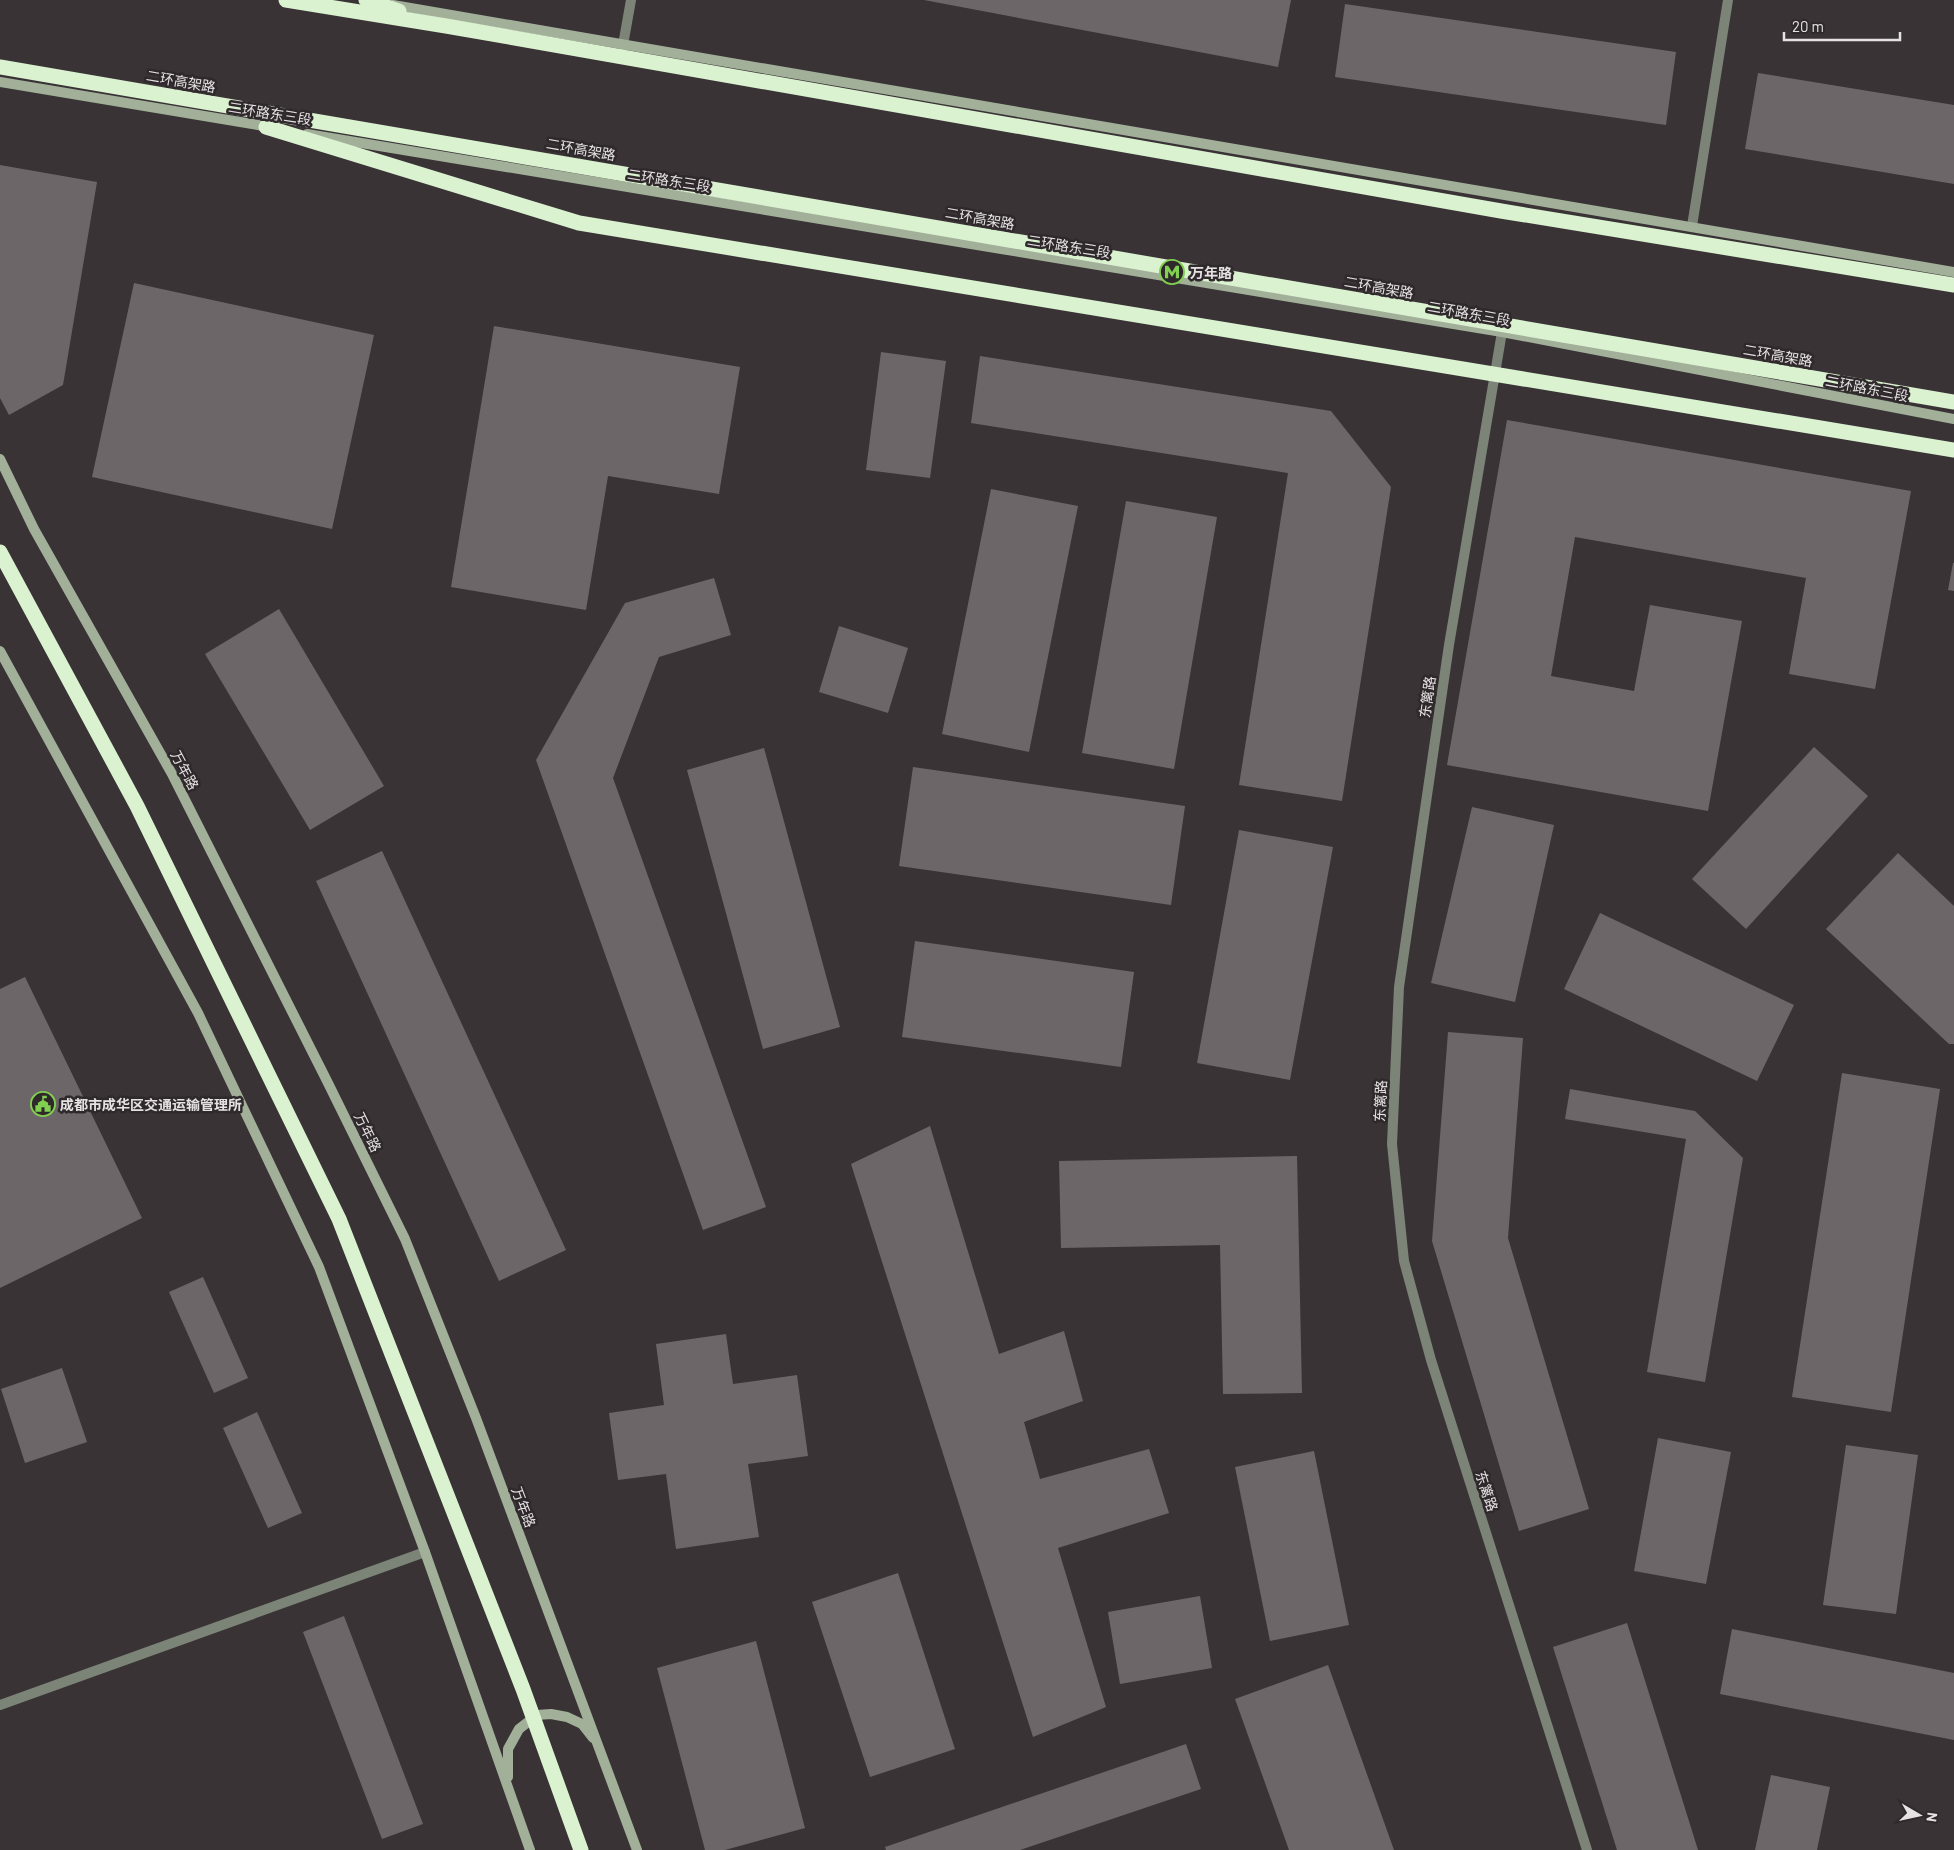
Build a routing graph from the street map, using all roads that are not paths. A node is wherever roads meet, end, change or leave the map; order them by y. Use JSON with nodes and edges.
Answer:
{"nodes":[{"id":1,"x":286,"y":0,"type":"edge"},
{"id":2,"x":366,"y":0,"type":"edge"},
{"id":3,"x":630,"y":0,"type":"edge"},
{"id":4,"x":1728,"y":0,"type":"edge"},
{"id":5,"x":446,"y":26,"type":"junction"},
{"id":6,"x":623,"y":46,"type":"junction"},
{"id":7,"x":0,"y":67,"type":"edge"},
{"id":8,"x":0,"y":82,"type":"edge"},
{"id":9,"x":266,"y":127,"type":"junction"},
{"id":10,"x":1692,"y":226,"type":"junction"},
{"id":11,"x":1954,"y":272,"type":"edge"},
{"id":12,"x":1954,"y":285,"type":"edge"},
{"id":13,"x":1502,"y":332,"type":"junction"},
{"id":14,"x":1954,"y":402,"type":"edge"},
{"id":15,"x":1954,"y":419,"type":"edge"},
{"id":16,"x":1954,"y":450,"type":"edge"},
{"id":17,"x":0,"y":459,"type":"edge"},
{"id":18,"x":0,"y":552,"type":"edge"},
{"id":19,"x":0,"y":651,"type":"edge"},
{"id":20,"x":425,"y":1552,"type":"junction"},
{"id":21,"x":0,"y":1705,"type":"edge"},
{"id":22,"x":603,"y":1757,"type":"junction"},
{"id":23,"x":510,"y":1793,"type":"junction"},
{"id":24,"x":530,"y":1850,"type":"edge"},
{"id":25,"x":581,"y":1850,"type":"edge"},
{"id":26,"x":637,"y":1850,"type":"edge"},
{"id":27,"x":1587,"y":1850,"type":"edge"}],
"edges":[{"from":1,"to":5,"type":"highway"},
{"from":2,"to":5,"type":"highway"},
{"from":2,"to":6,"type":"main road"},
{"from":3,"to":6,"type":"street"},
{"from":4,"to":10,"type":"street"},
{"from":5,"to":12,"type":"highway"},
{"from":6,"to":10,"type":"main road"},
{"from":7,"to":14,"type":"highway","name":"二环高架路"},
{"from":8,"to":9,"type":"main road","name":"二环路东三段"},
{"from":9,"to":13,"type":"main road","name":"二环路东三段"},
{"from":9,"to":16,"type":"highway"},
{"from":10,"to":11,"type":"main road"},
{"from":13,"to":15,"type":"main road","name":"二环路东三段"},
{"from":13,"to":27,"type":"street","name":"东篱路"},
{"from":17,"to":22,"type":"main road","name":"万年路"},
{"from":18,"to":25,"type":"highway"},
{"from":19,"to":20,"type":"main road"},
{"from":20,"to":21,"type":"street"},
{"from":20,"to":23,"type":"main road"},
{"from":22,"to":23,"type":"main road"},
{"from":22,"to":26,"type":"main road","name":"万年路"},
{"from":23,"to":24,"type":"main road"}]}
